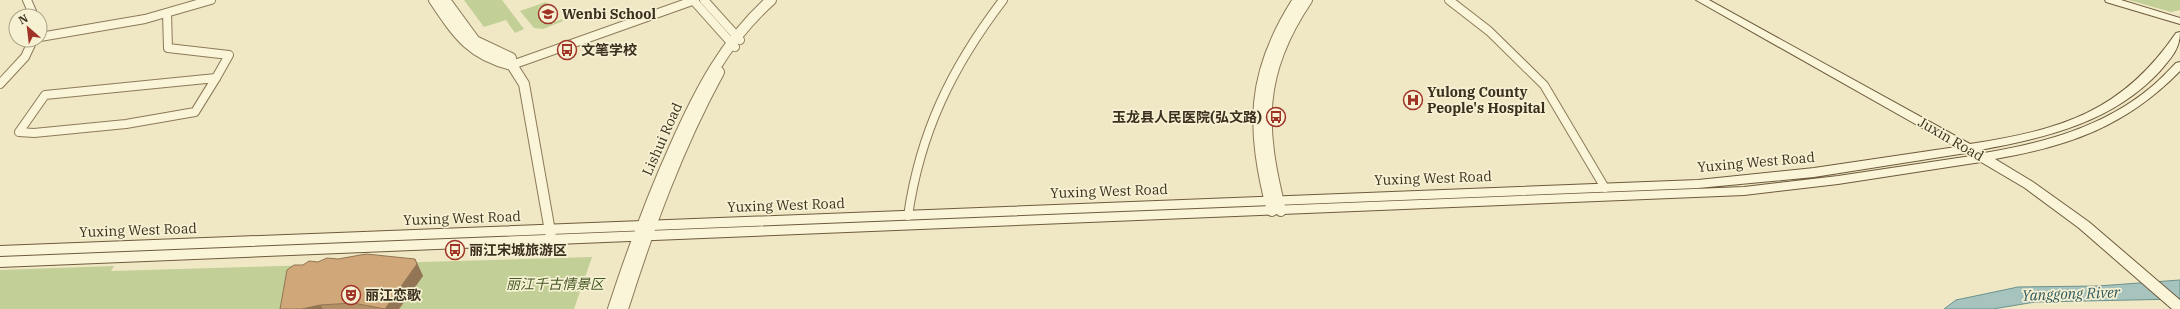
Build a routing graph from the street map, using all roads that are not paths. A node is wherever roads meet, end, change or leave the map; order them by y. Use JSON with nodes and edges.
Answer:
{"nodes":[{"id":1,"x":211,"y":0,"type":"edge"},
{"id":2,"x":434,"y":0,"type":"edge"},
{"id":3,"x":445,"y":0,"type":"edge"},
{"id":4,"x":681,"y":0,"type":"edge"},
{"id":5,"x":694,"y":0,"type":"edge"},
{"id":6,"x":704,"y":0,"type":"edge"},
{"id":7,"x":771,"y":0,"type":"edge"},
{"id":8,"x":779,"y":0,"type":"edge"},
{"id":9,"x":1002,"y":0,"type":"edge"},
{"id":10,"x":1298,"y":0,"type":"edge"},
{"id":11,"x":1307,"y":0,"type":"edge"},
{"id":12,"x":1449,"y":0,"type":"edge"},
{"id":13,"x":1692,"y":0,"type":"edge"},
{"id":14,"x":1701,"y":0,"type":"edge"},
{"id":15,"x":2110,"y":0,"type":"edge"},
{"id":16,"x":167,"y":14,"type":"junction"},
{"id":17,"x":2180,"y":21,"type":"edge"},
{"id":18,"x":2180,"y":35,"type":"edge"},
{"id":19,"x":48,"y":36,"type":"edge"},
{"id":20,"x":735,"y":41,"type":"junction"},
{"id":21,"x":29,"y":48,"type":"edge"},
{"id":22,"x":512,"y":65,"type":"junction"},
{"id":23,"x":2180,"y":65,"type":"edge"},
{"id":24,"x":216,"y":78,"type":"junction"},
{"id":25,"x":0,"y":84,"type":"edge"},
{"id":26,"x":1973,"y":154,"type":"junction"},
{"id":27,"x":1605,"y":188,"type":"junction"},
{"id":28,"x":1275,"y":206,"type":"junction"},
{"id":29,"x":908,"y":216,"type":"junction"},
{"id":30,"x":643,"y":232,"type":"junction"},
{"id":31,"x":550,"y":236,"type":"junction"},
{"id":32,"x":0,"y":251,"type":"edge"},
{"id":33,"x":0,"y":262,"type":"edge"},
{"id":34,"x":2174,"y":308,"type":"edge"},
{"id":35,"x":613,"y":309,"type":"edge"},
{"id":36,"x":623,"y":309,"type":"edge"}],
"edges":[{"from":1,"to":16,"type":"street"},
{"from":2,"to":22,"type":"street"},
{"from":3,"to":22,"type":"street"},
{"from":4,"to":22,"type":"street"},
{"from":5,"to":20,"type":"street"},
{"from":5,"to":22,"type":"street"},
{"from":6,"to":20,"type":"street"},
{"from":7,"to":20,"type":"street","name":"Lishui Road"},
{"from":8,"to":20,"type":"street","name":"Lishui Road"},
{"from":9,"to":29,"type":"street"},
{"from":10,"to":28,"type":"street"},
{"from":11,"to":28,"type":"street"},
{"from":12,"to":27,"type":"street"},
{"from":13,"to":26,"type":"main road","name":"Juxin Road"},
{"from":14,"to":26,"type":"main road","name":"Juxin Road"},
{"from":15,"to":17,"type":"main road"},
{"from":16,"to":19,"type":"street"},
{"from":16,"to":24,"type":"street"},
{"from":18,"to":26,"type":"main road","name":"Yuxing West Road"},
{"from":20,"to":30,"type":"street","name":"Lishui Road"},
{"from":21,"to":25,"type":"street"},
{"from":22,"to":31,"type":"street"},
{"from":23,"to":26,"type":"main road","name":"Yuxing West Road"},
{"from":24,"to":24,"type":"street"},
{"from":26,"to":27,"type":"main road","name":"Yuxing West Road"},
{"from":26,"to":28,"type":"main road","name":"Yuxing West Road"},
{"from":26,"to":34,"type":"main road","name":"Juxin Road"},
{"from":27,"to":28,"type":"main road","name":"Yuxing West Road"},
{"from":28,"to":29,"type":"main road","name":"Yuxing West Road"},
{"from":28,"to":30,"type":"main road","name":"Yuxing West Road"},
{"from":29,"to":30,"type":"main road","name":"Yuxing West Road"},
{"from":30,"to":31,"type":"main road","name":"Yuxing West Road"},
{"from":30,"to":35,"type":"street","name":"Lishui Road"},
{"from":30,"to":36,"type":"street","name":"Lishui Road"},
{"from":31,"to":32,"type":"main road","name":"Yuxing West Road"},
{"from":31,"to":33,"type":"main road","name":"Yuxing West Road"}]}
